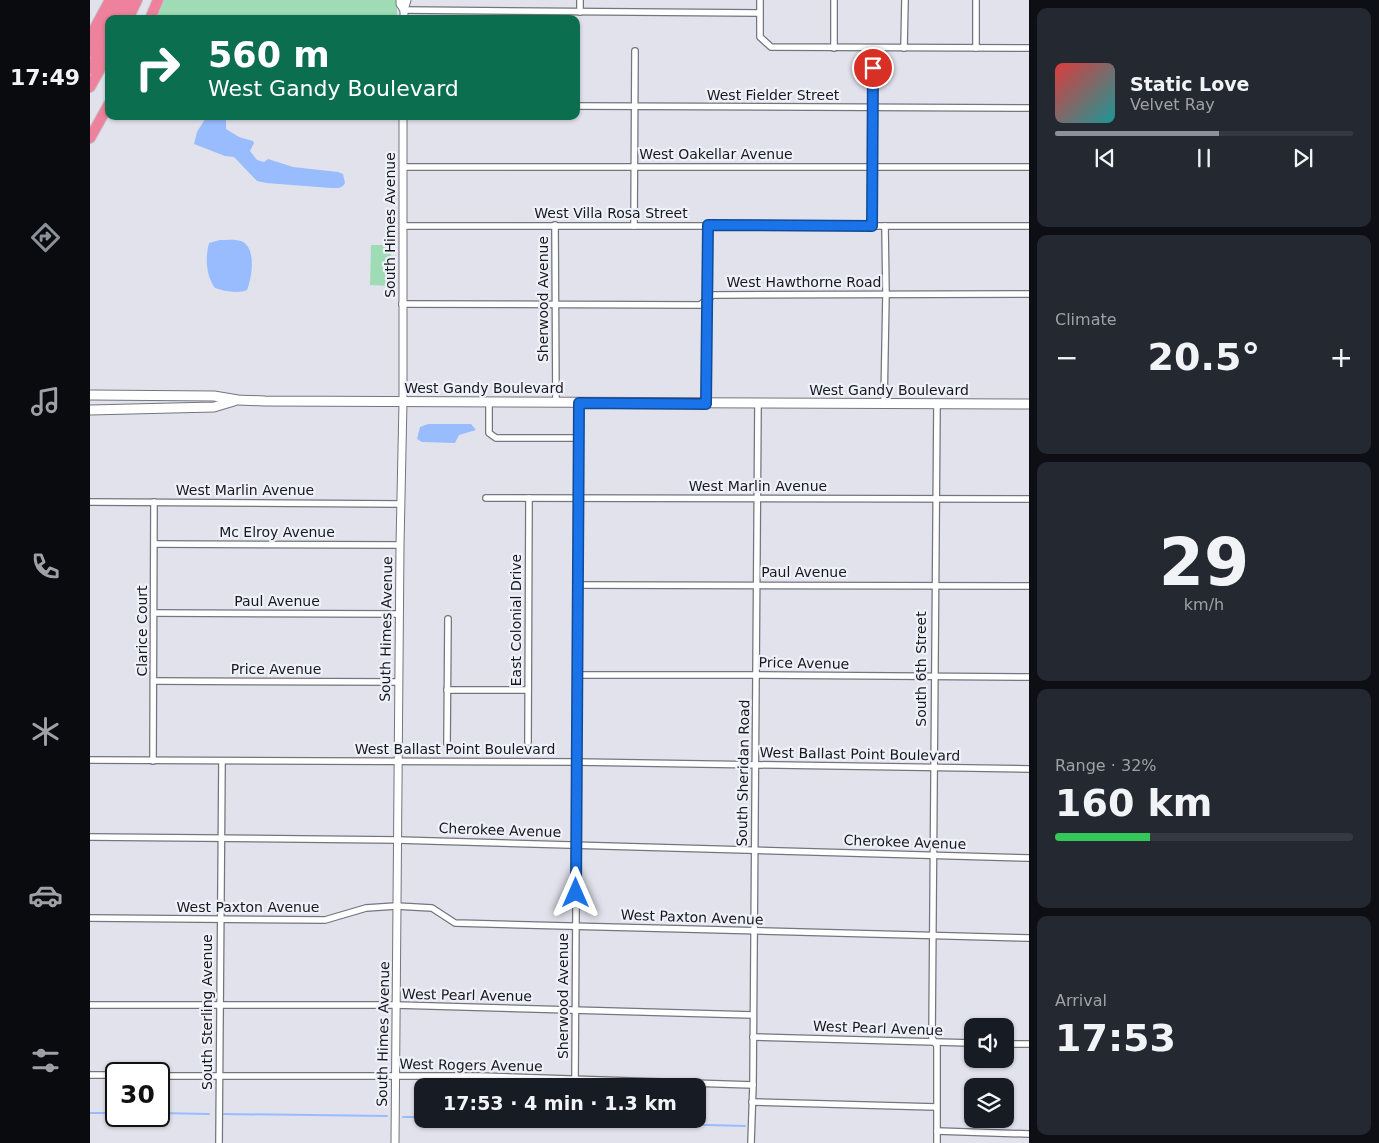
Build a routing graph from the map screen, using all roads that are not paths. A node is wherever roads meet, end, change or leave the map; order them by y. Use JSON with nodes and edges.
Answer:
{"nodes":[{"id":1,"x":110,"y":0,"type":"edge"},
{"id":2,"x":119,"y":0,"type":"edge"},
{"id":3,"x":128,"y":0,"type":"edge"},
{"id":4,"x":138,"y":0,"type":"edge"},
{"id":5,"x":158,"y":0,"type":"edge"},
{"id":6,"x":400,"y":0,"type":"edge"},
{"id":7,"x":407,"y":0,"type":"edge"},
{"id":8,"x":580,"y":0,"type":"edge"},
{"id":9,"x":760,"y":0,"type":"edge"},
{"id":10,"x":834,"y":0,"type":"edge"},
{"id":11,"x":905,"y":0,"type":"edge"},
{"id":12,"x":976,"y":0,"type":"edge"},
{"id":13,"x":404,"y":10,"type":"junction"},
{"id":14,"x":580,"y":12,"type":"junction"},
{"id":15,"x":759,"y":13,"type":"junction"},
{"id":16,"x":111,"y":15,"type":"edge"},
{"id":17,"x":120,"y":15,"type":"edge"},
{"id":18,"x":130,"y":15,"type":"edge"},
{"id":19,"x":152,"y":15,"type":"edge"},
{"id":20,"x":404,"y":15,"type":"edge"},
{"id":21,"x":105,"y":25,"type":"edge"},
{"id":22,"x":90,"y":37,"type":"edge"},
{"id":23,"x":105,"y":43,"type":"edge"},
{"id":24,"x":834,"y":48,"type":"junction"},
{"id":25,"x":873,"y":48,"type":"junction"},
{"id":26,"x":904,"y":48,"type":"junction"},
{"id":27,"x":976,"y":48,"type":"junction"},
{"id":28,"x":1029,"y":48,"type":"edge"},
{"id":29,"x":635,"y":51,"type":"dead end"},
{"id":30,"x":90,"y":52,"type":"edge"},
{"id":31,"x":105,"y":60,"type":"edge"},
{"id":32,"x":90,"y":69,"type":"edge"},
{"id":33,"x":90,"y":87,"type":"edge"},
{"id":34,"x":580,"y":106,"type":"edge"},
{"id":35,"x":634,"y":107,"type":"junction"},
{"id":36,"x":873,"y":108,"type":"junction"},
{"id":37,"x":1029,"y":108,"type":"edge"},
{"id":38,"x":105,"y":111,"type":"edge"},
{"id":39,"x":403,"y":120,"type":"edge"},
{"id":40,"x":90,"y":138,"type":"edge"},
{"id":41,"x":634,"y":166,"type":"junction"},
{"id":42,"x":403,"y":167,"type":"junction"},
{"id":43,"x":871,"y":167,"type":"junction"},
{"id":44,"x":1029,"y":167,"type":"edge"},
{"id":45,"x":555,"y":225,"type":"junction"},
{"id":46,"x":708,"y":225,"type":"junction"},
{"id":47,"x":403,"y":226,"type":"junction"},
{"id":48,"x":634,"y":226,"type":"junction"},
{"id":49,"x":872,"y":226,"type":"junction"},
{"id":50,"x":885,"y":226,"type":"junction"},
{"id":51,"x":1029,"y":226,"type":"edge"},
{"id":52,"x":886,"y":294,"type":"junction"},
{"id":53,"x":1029,"y":294,"type":"edge"},
{"id":54,"x":707,"y":300,"type":"junction"},
{"id":55,"x":402,"y":304,"type":"junction"},
{"id":56,"x":556,"y":304,"type":"junction"},
{"id":57,"x":90,"y":395,"type":"edge"},
{"id":58,"x":238,"y":400,"type":"junction"},
{"id":59,"x":403,"y":402,"type":"junction"},
{"id":60,"x":489,"y":402,"type":"junction"},
{"id":61,"x":556,"y":403,"type":"junction"},
{"id":62,"x":579,"y":403,"type":"junction"},
{"id":63,"x":706,"y":404,"type":"junction"},
{"id":64,"x":758,"y":404,"type":"junction"},
{"id":65,"x":884,"y":404,"type":"junction"},
{"id":66,"x":937,"y":404,"type":"junction"},
{"id":67,"x":1029,"y":404,"type":"edge"},
{"id":68,"x":90,"y":410,"type":"edge"},
{"id":69,"x":579,"y":438,"type":"junction"},
{"id":70,"x":486,"y":498,"type":"dead end"},
{"id":71,"x":530,"y":498,"type":"junction"},
{"id":72,"x":579,"y":498,"type":"junction"},
{"id":73,"x":758,"y":498,"type":"junction"},
{"id":74,"x":935,"y":498,"type":"junction"},
{"id":75,"x":1029,"y":499,"type":"edge"},
{"id":76,"x":90,"y":502,"type":"edge"},
{"id":77,"x":154,"y":502,"type":"junction"},
{"id":78,"x":400,"y":504,"type":"junction"},
{"id":79,"x":155,"y":544,"type":"junction"},
{"id":80,"x":400,"y":545,"type":"junction"},
{"id":81,"x":579,"y":585,"type":"junction"},
{"id":82,"x":757,"y":585,"type":"junction"},
{"id":83,"x":935,"y":586,"type":"junction"},
{"id":84,"x":1029,"y":586,"type":"edge"},
{"id":85,"x":154,"y":613,"type":"junction"},
{"id":86,"x":399,"y":614,"type":"junction"},
{"id":87,"x":448,"y":619,"type":"dead end"},
{"id":88,"x":578,"y":675,"type":"junction"},
{"id":89,"x":756,"y":675,"type":"junction"},
{"id":90,"x":934,"y":676,"type":"junction"},
{"id":91,"x":1029,"y":677,"type":"edge"},
{"id":92,"x":154,"y":681,"type":"junction"},
{"id":93,"x":398,"y":682,"type":"junction"},
{"id":94,"x":448,"y":690,"type":"junction"},
{"id":95,"x":528,"y":690,"type":"junction"},
{"id":96,"x":528,"y":742,"type":"dead end"},
{"id":97,"x":447,"y":743,"type":"dead end"},
{"id":98,"x":90,"y":760,"type":"edge"},
{"id":99,"x":153,"y":761,"type":"junction"},
{"id":100,"x":222,"y":761,"type":"junction"},
{"id":101,"x":398,"y":762,"type":"junction"},
{"id":102,"x":577,"y":762,"type":"junction"},
{"id":103,"x":756,"y":765,"type":"junction"},
{"id":104,"x":933,"y":767,"type":"junction"},
{"id":105,"x":1029,"y":769,"type":"edge"},
{"id":106,"x":90,"y":838,"type":"edge"},
{"id":107,"x":220,"y":839,"type":"junction"},
{"id":108,"x":397,"y":840,"type":"junction"},
{"id":109,"x":576,"y":845,"type":"junction"},
{"id":110,"x":755,"y":850,"type":"junction"},
{"id":111,"x":932,"y":855,"type":"junction"},
{"id":112,"x":1029,"y":858,"type":"edge"},
{"id":113,"x":396,"y":906,"type":"junction"},
{"id":114,"x":90,"y":918,"type":"edge"},
{"id":115,"x":220,"y":920,"type":"junction"},
{"id":116,"x":576,"y":926,"type":"junction"},
{"id":117,"x":754,"y":931,"type":"junction"},
{"id":118,"x":932,"y":936,"type":"junction"},
{"id":119,"x":1029,"y":938,"type":"edge"},
{"id":120,"x":219,"y":1004,"type":"junction"},
{"id":121,"x":90,"y":1005,"type":"edge"},
{"id":122,"x":396,"y":1005,"type":"junction"},
{"id":123,"x":576,"y":1010,"type":"junction"},
{"id":124,"x":753,"y":1015,"type":"junction"},
{"id":125,"x":753,"y":1037,"type":"junction"},
{"id":126,"x":934,"y":1042,"type":"junction"},
{"id":127,"x":964,"y":1043,"type":"edge"},
{"id":128,"x":1014,"y":1044,"type":"edge"},
{"id":129,"x":1029,"y":1044,"type":"edge"},
{"id":130,"x":90,"y":1075,"type":"edge"},
{"id":131,"x":105,"y":1075,"type":"edge"},
{"id":132,"x":170,"y":1076,"type":"edge"},
{"id":133,"x":219,"y":1076,"type":"junction"},
{"id":134,"x":395,"y":1076,"type":"junction"},
{"id":135,"x":528,"y":1078,"type":"edge"},
{"id":136,"x":575,"y":1078,"type":"edge"},
{"id":137,"x":706,"y":1084,"type":"edge"},
{"id":138,"x":753,"y":1085,"type":"junction"},
{"id":139,"x":752,"y":1102,"type":"junction"},
{"id":140,"x":936,"y":1108,"type":"junction"},
{"id":141,"x":937,"y":1131,"type":"junction"},
{"id":142,"x":1029,"y":1134,"type":"edge"},
{"id":143,"x":219,"y":1143,"type":"edge"},
{"id":144,"x":395,"y":1143,"type":"edge"},
{"id":145,"x":751,"y":1143,"type":"edge"},
{"id":146,"x":937,"y":1143,"type":"edge"}],
"edges":[{"from":1,"to":22,"type":"highway"},
{"from":2,"to":16,"type":"highway"},
{"from":3,"to":17,"type":"highway"},
{"from":4,"to":18,"type":"highway"},
{"from":5,"to":19,"type":"highway"},
{"from":6,"to":13,"type":"street"},
{"from":7,"to":13,"type":"street"},
{"from":8,"to":14,"type":"street"},
{"from":9,"to":15,"type":"street"},
{"from":10,"to":24,"type":"street"},
{"from":11,"to":26,"type":"street"},
{"from":12,"to":27,"type":"street"},
{"from":13,"to":14,"type":"street"},
{"from":13,"to":20,"type":"street"},
{"from":14,"to":15,"type":"street"},
{"from":15,"to":24,"type":"street"},
{"from":21,"to":30,"type":"highway"},
{"from":23,"to":32,"type":"highway"},
{"from":24,"to":25,"type":"street"},
{"from":25,"to":26,"type":"street"},
{"from":25,"to":36,"type":"street"},
{"from":26,"to":27,"type":"street"},
{"from":27,"to":28,"type":"street"},
{"from":29,"to":35,"type":"street"},
{"from":31,"to":33,"type":"highway"},
{"from":34,"to":35,"type":"street","name":"West Fielder Street"},
{"from":35,"to":36,"type":"street","name":"West Fielder Street"},
{"from":35,"to":41,"type":"street"},
{"from":36,"to":37,"type":"street","name":"West Fielder Street"},
{"from":36,"to":43,"type":"street"},
{"from":38,"to":40,"type":"highway"},
{"from":39,"to":42,"type":"street","name":"South Himes Avenue"},
{"from":41,"to":42,"type":"street","name":"West Oakellar Avenue"},
{"from":41,"to":43,"type":"street","name":"West Oakellar Avenue"},
{"from":41,"to":48,"type":"street"},
{"from":42,"to":47,"type":"street","name":"South Himes Avenue"},
{"from":43,"to":44,"type":"street","name":"West Oakellar Avenue"},
{"from":43,"to":49,"type":"street"},
{"from":45,"to":47,"type":"street","name":"West Villa Rosa Street"},
{"from":45,"to":48,"type":"street","name":"West Villa Rosa Street"},
{"from":45,"to":56,"type":"street","name":"Sherwood Avenue"},
{"from":46,"to":48,"type":"street","name":"West Villa Rosa Street"},
{"from":46,"to":49,"type":"street","name":"West Villa Rosa Street"},
{"from":46,"to":54,"type":"street"},
{"from":47,"to":55,"type":"street","name":"South Himes Avenue"},
{"from":49,"to":50,"type":"street","name":"West Villa Rosa Street"},
{"from":50,"to":51,"type":"street","name":"West Villa Rosa Street"},
{"from":50,"to":52,"type":"street"},
{"from":52,"to":53,"type":"street","name":"West Hawthorne Road"},
{"from":52,"to":54,"type":"street","name":"West Hawthorne Road"},
{"from":52,"to":65,"type":"street"},
{"from":54,"to":56,"type":"street","name":"West Hawthorne Road"},
{"from":54,"to":63,"type":"street"},
{"from":55,"to":56,"type":"street","name":"West Hawthorne Road"},
{"from":55,"to":59,"type":"street","name":"South Himes Avenue"},
{"from":56,"to":61,"type":"street","name":"Sherwood Avenue"},
{"from":57,"to":58,"type":"main road","name":"West Gandy Boulevard"},
{"from":58,"to":59,"type":"main road","name":"West Gandy Boulevard"},
{"from":58,"to":68,"type":"main road","name":"West Gandy Boulevard"},
{"from":59,"to":60,"type":"main road","name":"West Gandy Boulevard"},
{"from":59,"to":78,"type":"street","name":"South Himes Avenue"},
{"from":60,"to":61,"type":"main road","name":"West Gandy Boulevard"},
{"from":60,"to":69,"type":"street"},
{"from":61,"to":62,"type":"main road","name":"West Gandy Boulevard"},
{"from":62,"to":63,"type":"main road","name":"West Gandy Boulevard"},
{"from":62,"to":69,"type":"street","name":"Sherwood Avenue"},
{"from":63,"to":64,"type":"main road","name":"West Gandy Boulevard"},
{"from":64,"to":65,"type":"main road","name":"West Gandy Boulevard"},
{"from":64,"to":73,"type":"street","name":"South Sheridan Road"},
{"from":65,"to":66,"type":"main road","name":"West Gandy Boulevard"},
{"from":66,"to":67,"type":"main road","name":"West Gandy Boulevard"},
{"from":66,"to":74,"type":"street","name":"South 6th Street"},
{"from":69,"to":72,"type":"street","name":"Sherwood Avenue"},
{"from":70,"to":71,"type":"street","name":"West Marlin Avenue"},
{"from":71,"to":72,"type":"street","name":"West Marlin Avenue"},
{"from":71,"to":95,"type":"street","name":"East Colonial Drive"},
{"from":72,"to":73,"type":"street","name":"West Marlin Avenue"},
{"from":72,"to":81,"type":"street","name":"Sherwood Avenue"},
{"from":73,"to":74,"type":"street","name":"West Marlin Avenue"},
{"from":73,"to":82,"type":"street","name":"South Sheridan Road"},
{"from":74,"to":75,"type":"street","name":"West Marlin Avenue"},
{"from":74,"to":83,"type":"street","name":"South 6th Street"},
{"from":76,"to":77,"type":"street","name":"West Marlin Avenue"},
{"from":77,"to":78,"type":"street","name":"West Marlin Avenue"},
{"from":77,"to":79,"type":"street","name":"Clarice Court"},
{"from":78,"to":80,"type":"street","name":"South Himes Avenue"},
{"from":79,"to":80,"type":"street","name":"Mc Elroy Avenue"},
{"from":79,"to":85,"type":"street","name":"Clarice Court"},
{"from":80,"to":86,"type":"street","name":"South Himes Avenue"},
{"from":81,"to":82,"type":"street","name":"Paul Avenue"},
{"from":81,"to":88,"type":"street","name":"Sherwood Avenue"},
{"from":82,"to":83,"type":"street","name":"Paul Avenue"},
{"from":82,"to":89,"type":"street","name":"South Sheridan Road"},
{"from":83,"to":84,"type":"street","name":"Paul Avenue"},
{"from":83,"to":90,"type":"street","name":"South 6th Street"},
{"from":85,"to":86,"type":"street","name":"Paul Avenue"},
{"from":85,"to":92,"type":"street","name":"Clarice Court"},
{"from":86,"to":93,"type":"street","name":"South Himes Avenue"},
{"from":87,"to":94,"type":"street"},
{"from":88,"to":89,"type":"street","name":"Price Avenue"},
{"from":88,"to":102,"type":"street","name":"Sherwood Avenue"},
{"from":89,"to":90,"type":"street","name":"Price Avenue"},
{"from":89,"to":103,"type":"street","name":"South Sheridan Road"},
{"from":90,"to":91,"type":"street","name":"Price Avenue"},
{"from":90,"to":104,"type":"street","name":"South 6th Street"},
{"from":92,"to":93,"type":"street","name":"Price Avenue"},
{"from":92,"to":99,"type":"street","name":"Clarice Court"},
{"from":93,"to":101,"type":"street","name":"South Himes Avenue"},
{"from":94,"to":95,"type":"street"},
{"from":94,"to":97,"type":"street"},
{"from":95,"to":96,"type":"street","name":"East Colonial Drive"},
{"from":98,"to":99,"type":"street","name":"West Ballast Point Boulevard"},
{"from":99,"to":100,"type":"street","name":"West Ballast Point Boulevard"},
{"from":100,"to":101,"type":"street","name":"West Ballast Point Boulevard"},
{"from":100,"to":107,"type":"street","name":"South Sterling Avenue"},
{"from":101,"to":102,"type":"street","name":"West Ballast Point Boulevard"},
{"from":101,"to":108,"type":"street","name":"South Himes Avenue"},
{"from":102,"to":103,"type":"street","name":"West Ballast Point Boulevard"},
{"from":102,"to":109,"type":"street","name":"Sherwood Avenue"},
{"from":103,"to":104,"type":"street","name":"West Ballast Point Boulevard"},
{"from":103,"to":110,"type":"street","name":"South Sheridan Road"},
{"from":104,"to":105,"type":"street","name":"West Ballast Point Boulevard"},
{"from":104,"to":111,"type":"street","name":"South 6th Street"},
{"from":106,"to":107,"type":"street","name":"Cherokee Avenue"},
{"from":107,"to":108,"type":"street","name":"Cherokee Avenue"},
{"from":107,"to":115,"type":"street","name":"South Sterling Avenue"},
{"from":108,"to":109,"type":"street","name":"Cherokee Avenue"},
{"from":108,"to":113,"type":"street","name":"South Himes Avenue"},
{"from":109,"to":110,"type":"street","name":"Cherokee Avenue"},
{"from":109,"to":116,"type":"street","name":"Sherwood Avenue"},
{"from":110,"to":111,"type":"street","name":"Cherokee Avenue"},
{"from":110,"to":117,"type":"street","name":"South Sheridan Road"},
{"from":111,"to":112,"type":"street","name":"Cherokee Avenue"},
{"from":111,"to":118,"type":"street","name":"South 6th Street"},
{"from":113,"to":115,"type":"street","name":"West Paxton Avenue"},
{"from":113,"to":116,"type":"street","name":"West Paxton Avenue"},
{"from":113,"to":122,"type":"street","name":"South Himes Avenue"},
{"from":114,"to":115,"type":"street","name":"West Paxton Avenue"},
{"from":115,"to":120,"type":"street","name":"South Sterling Avenue"},
{"from":116,"to":117,"type":"street","name":"West Paxton Avenue"},
{"from":116,"to":123,"type":"street","name":"Sherwood Avenue"},
{"from":117,"to":118,"type":"street","name":"West Paxton Avenue"},
{"from":117,"to":124,"type":"street","name":"South Sheridan Road"},
{"from":118,"to":119,"type":"street","name":"West Paxton Avenue"},
{"from":118,"to":126,"type":"street","name":"South 6th Street"},
{"from":120,"to":121,"type":"street","name":"West Pearl Avenue"},
{"from":120,"to":122,"type":"street","name":"West Pearl Avenue"},
{"from":120,"to":133,"type":"street","name":"South Sterling Avenue"},
{"from":122,"to":123,"type":"street","name":"West Pearl Avenue"},
{"from":122,"to":134,"type":"street","name":"South Himes Avenue"},
{"from":123,"to":124,"type":"street","name":"West Pearl Avenue"},
{"from":123,"to":136,"type":"street","name":"Sherwood Avenue"},
{"from":124,"to":125,"type":"street","name":"South Sheridan Road"},
{"from":125,"to":126,"type":"street","name":"West Pearl Avenue"},
{"from":125,"to":138,"type":"street","name":"South Sheridan Road"},
{"from":126,"to":127,"type":"street","name":"West Pearl Avenue"},
{"from":126,"to":140,"type":"street","name":"South 6th Street"},
{"from":128,"to":129,"type":"street"},
{"from":130,"to":131,"type":"street"},
{"from":132,"to":133,"type":"street","name":"West Rogers Avenue"},
{"from":133,"to":134,"type":"street","name":"West Rogers Avenue"},
{"from":133,"to":143,"type":"street","name":"South Sterling Avenue"},
{"from":134,"to":135,"type":"street","name":"West Rogers Avenue"},
{"from":134,"to":144,"type":"street","name":"South Himes Avenue"},
{"from":137,"to":138,"type":"street","name":"West Rogers Avenue"},
{"from":138,"to":139,"type":"street","name":"South Sheridan Road"},
{"from":139,"to":140,"type":"street"},
{"from":139,"to":145,"type":"street","name":"South Sheridan Road"},
{"from":140,"to":141,"type":"street","name":"South 6th Street"},
{"from":141,"to":142,"type":"street"},
{"from":141,"to":146,"type":"street","name":"South 6th Street"}]}
